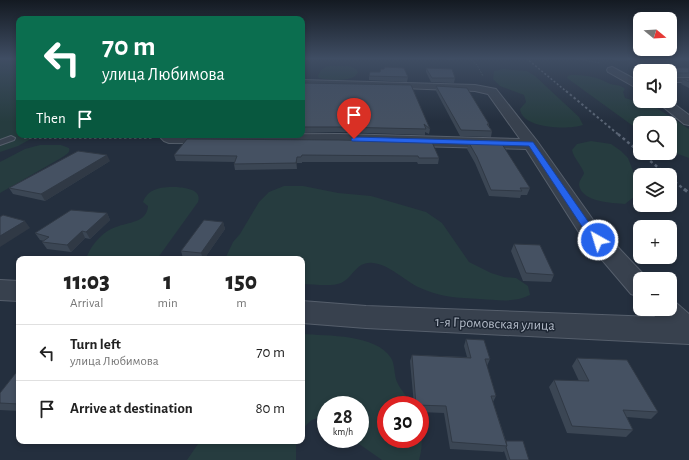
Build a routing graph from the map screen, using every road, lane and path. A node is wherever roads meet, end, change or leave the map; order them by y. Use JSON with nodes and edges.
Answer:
{"nodes":[{"id":1,"x":485,"y":79,"type":"edge"},
{"id":2,"x":677,"y":80,"type":"edge"},
{"id":3,"x":689,"y":80,"type":"edge"},
{"id":4,"x":305,"y":83,"type":"edge"},
{"id":5,"x":492,"y":91,"type":"junction"},
{"id":6,"x":671,"y":108,"type":"edge"},
{"id":7,"x":689,"y":121,"type":"edge"},
{"id":8,"x":11,"y":138,"type":"joint"},
{"id":9,"x":169,"y":138,"type":"joint"},
{"id":10,"x":0,"y":143,"type":"edge"},
{"id":11,"x":531,"y":144,"type":"junction"},
{"id":12,"x":633,"y":279,"type":"edge"},
{"id":13,"x":0,"y":290,"type":"edge"},
{"id":14,"x":16,"y":291,"type":"edge"},
{"id":15,"x":305,"y":312,"type":"edge"},
{"id":16,"x":672,"y":316,"type":"edge"},
{"id":17,"x":689,"y":331,"type":"edge"}],
"edges":[{"from":1,"to":5,"type":"path"},
{"from":2,"to":3,"type":"lane"},
{"from":4,"to":5,"type":"street"},
{"from":5,"to":11,"type":"street"},
{"from":6,"to":7,"type":"street"},
{"from":8,"to":9,"type":"path"},
{"from":8,"to":10,"type":"lane"},
{"from":9,"to":11,"type":"street"},
{"from":11,"to":12,"type":"street"},
{"from":13,"to":14,"type":"street"},
{"from":15,"to":17,"type":"street","name":"1-я Громовская улица"},
{"from":16,"to":17,"type":"street"}]}
